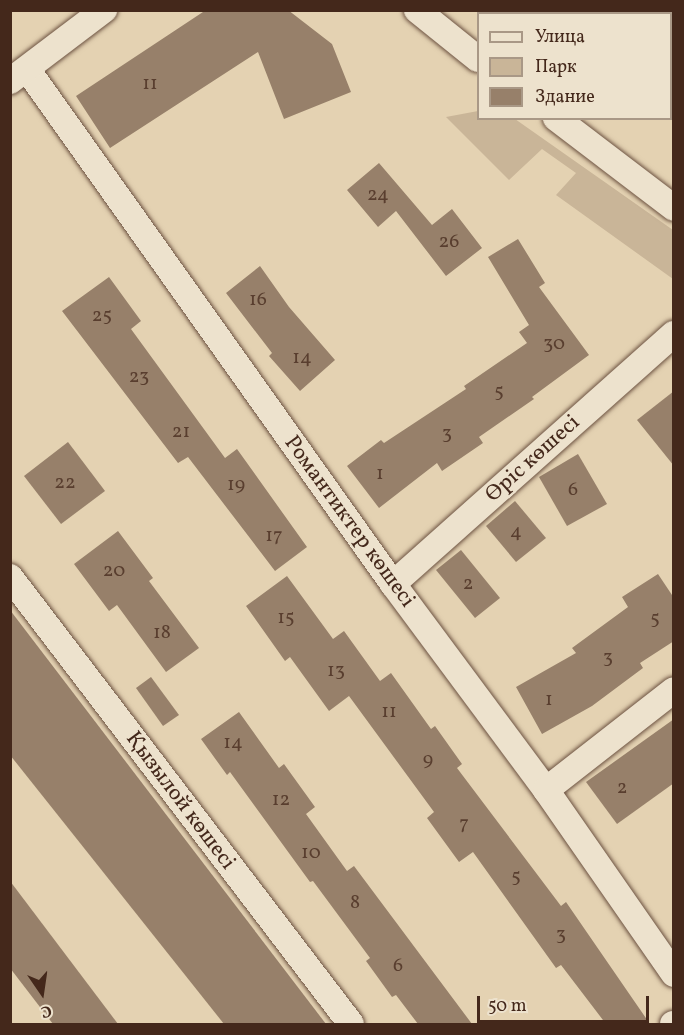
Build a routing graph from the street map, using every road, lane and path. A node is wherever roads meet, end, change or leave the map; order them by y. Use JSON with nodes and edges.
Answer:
{"nodes":[{"id":1,"x":104,"y":10,"type":"edge"},
{"id":2,"x":417,"y":10,"type":"edge"},
{"id":3,"x":477,"y":57,"type":"edge"},
{"id":4,"x":19,"y":75,"type":"edge"},
{"id":5,"x":559,"y":120,"type":"edge"},
{"id":6,"x":674,"y":208,"type":"edge"},
{"id":7,"x":674,"y":334,"type":"edge"},
{"id":8,"x":10,"y":576,"type":"edge"},
{"id":9,"x":393,"y":584,"type":"junction"},
{"id":10,"x":674,"y":690,"type":"edge"},
{"id":11,"x":546,"y":790,"type":"junction"},
{"id":12,"x":674,"y":974,"type":"edge"},
{"id":13,"x":351,"y":1024,"type":"edge"}],
"edges":[{"from":1,"to":4,"type":"street"},
{"from":2,"to":3,"type":"street"},
{"from":4,"to":9,"type":"street","name":"Романтиктер көшесі"},
{"from":5,"to":6,"type":"street"},
{"from":7,"to":9,"type":"street","name":"Өріс көшесі"},
{"from":8,"to":13,"type":"street","name":"Қызылой көшесі"},
{"from":9,"to":11,"type":"street","name":"Романтиктер көшесі"},
{"from":10,"to":11,"type":"street"},
{"from":11,"to":12,"type":"street","name":"Романтиктер көшесі"}]}
